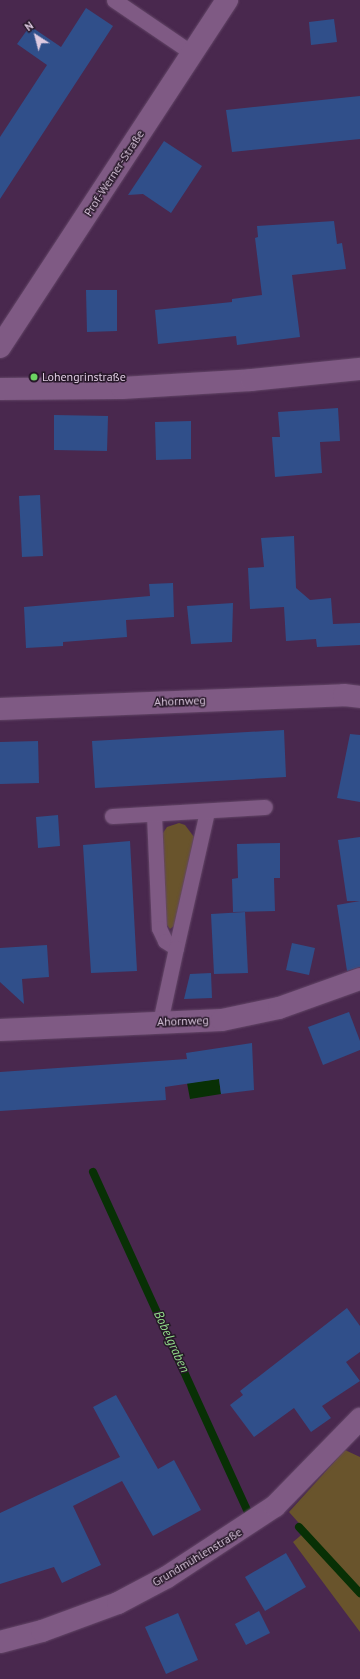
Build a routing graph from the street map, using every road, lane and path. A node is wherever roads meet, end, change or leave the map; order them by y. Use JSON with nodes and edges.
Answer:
{"nodes":[{"id":1,"x":114,"y":0,"type":"edge"},
{"id":2,"x":227,"y":0,"type":"edge"},
{"id":3,"x":192,"y":53,"type":"junction"},
{"id":4,"x":0,"y":347,"type":"edge"},
{"id":5,"x":360,"y":369,"type":"edge"},
{"id":6,"x":0,"y":389,"type":"edge"},
{"id":7,"x":360,"y":697,"type":"edge"},
{"id":8,"x":0,"y":709,"type":"edge"},
{"id":9,"x":265,"y":807,"type":"dead end"},
{"id":10,"x":207,"y":811,"type":"junction"},
{"id":11,"x":154,"y":815,"type":"junction"},
{"id":12,"x":112,"y":816,"type":"dead end"},
{"id":13,"x":176,"y":948,"type":"junction"},
{"id":14,"x":360,"y":979,"type":"edge"},
{"id":15,"x":160,"y":1022,"type":"junction"},
{"id":16,"x":0,"y":1030,"type":"edge"},
{"id":17,"x":360,"y":1419,"type":"edge"},
{"id":18,"x":0,"y":1642,"type":"edge"}],
"edges":[{"from":1,"to":3,"type":"lane"},
{"from":2,"to":3,"type":"street","name":"Prof.-Werner-Straße"},
{"from":3,"to":4,"type":"street","name":"Prof.-Werner-Straße"},
{"from":5,"to":6,"type":"street"},
{"from":7,"to":8,"type":"street","name":"Ahornweg"},
{"from":9,"to":10,"type":"lane"},
{"from":10,"to":11,"type":"lane"},
{"from":10,"to":13,"type":"lane"},
{"from":11,"to":12,"type":"lane"},
{"from":11,"to":13,"type":"lane"},
{"from":13,"to":15,"type":"lane"},
{"from":14,"to":15,"type":"street","name":"Ahornweg"},
{"from":15,"to":16,"type":"street","name":"Ahornweg"},
{"from":17,"to":18,"type":"street","name":"Grundmühlenstraße"}]}
